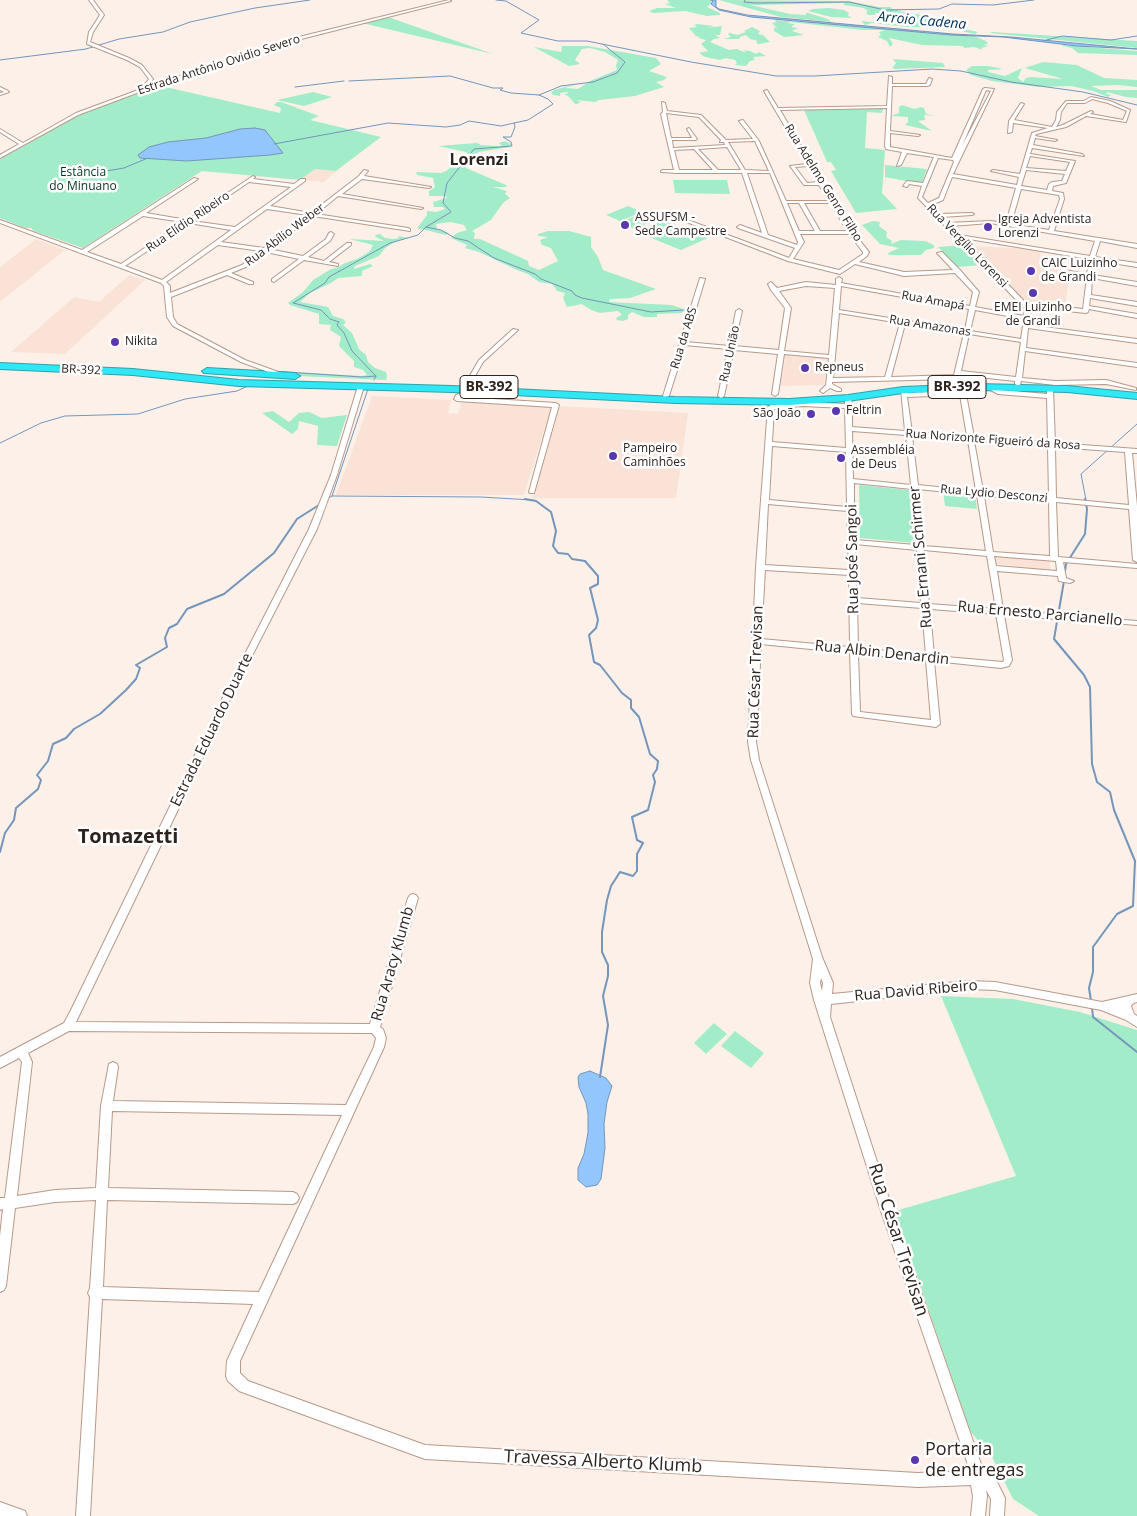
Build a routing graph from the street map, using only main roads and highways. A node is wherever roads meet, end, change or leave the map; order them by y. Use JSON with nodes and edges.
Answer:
{"nodes":[{"id":1,"x":0,"y":365,"type":"edge"},
{"id":2,"x":245,"y":366,"type":"junction"},
{"id":3,"x":300,"y":381,"type":"junction"},
{"id":4,"x":239,"y":383,"type":"junction"},
{"id":5,"x":959,"y":383,"type":"junction"},
{"id":6,"x":469,"y":388,"type":"junction"},
{"id":7,"x":1136,"y":391,"type":"edge"},
{"id":8,"x":837,"y":394,"type":"junction"},
{"id":9,"x":773,"y":399,"type":"junction"}],
"edges":[{"from":1,"to":2,"type":"highway","number":"BR-392"},
{"from":1,"to":4,"type":"highway","name":"BR-392"},
{"from":2,"to":3,"type":"highway","number":"BR-392"},
{"from":2,"to":4,"type":"highway"},
{"from":3,"to":4,"type":"highway","name":"BR-392"},
{"from":3,"to":6,"type":"highway","number":"BR-392"},
{"from":3,"to":6,"type":"highway","name":"BR-392"},
{"from":5,"to":7,"type":"highway","number":"BR-392"},
{"from":5,"to":7,"type":"highway","number":"BR-392"},
{"from":5,"to":8,"type":"highway","number":"BR-392"},
{"from":5,"to":8,"type":"highway","number":"BR-392"},
{"from":6,"to":9,"type":"highway","number":"BR-392"},
{"from":6,"to":9,"type":"highway","name":"BR-392"},
{"from":8,"to":9,"type":"highway","number":"BR-392"},
{"from":8,"to":9,"type":"highway","number":"BR-392"}]}
